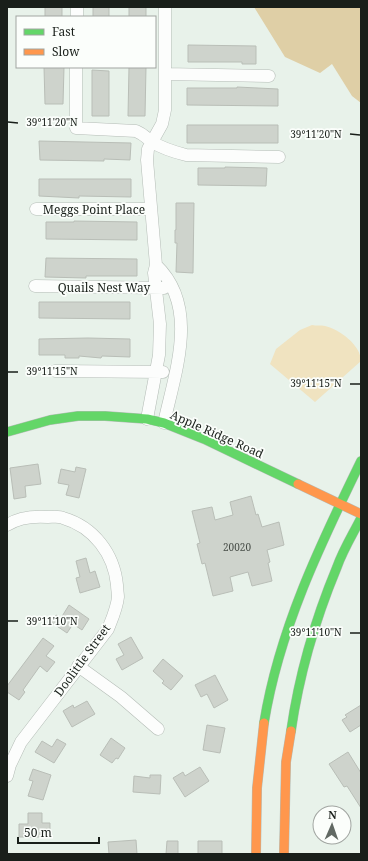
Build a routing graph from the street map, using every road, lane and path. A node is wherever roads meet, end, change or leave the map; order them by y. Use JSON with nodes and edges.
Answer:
{"nodes":[{"id":1,"x":165,"y":7,"type":"edge"},
{"id":2,"x":76,"y":68,"type":"edge"},
{"id":3,"x":165,"y":74,"type":"junction"},
{"id":4,"x":269,"y":76,"type":"dead end"},
{"id":5,"x":152,"y":141,"type":"junction"},
{"id":6,"x":278,"y":156,"type":"dead end"},
{"id":7,"x":36,"y":209,"type":"dead end"},
{"id":8,"x":151,"y":209,"type":"junction"},
{"id":9,"x":156,"y":265,"type":"junction"},
{"id":10,"x":35,"y":286,"type":"dead end"},
{"id":11,"x":156,"y":287,"type":"junction"},
{"id":12,"x":173,"y":288,"type":"junction"},
{"id":13,"x":55,"y":371,"type":"dead end"},
{"id":14,"x":156,"y":371,"type":"junction"},
{"id":15,"x":175,"y":373,"type":"junction"},
{"id":16,"x":147,"y":419,"type":"junction"},
{"id":17,"x":164,"y":423,"type":"junction"},
{"id":18,"x":7,"y":432,"type":"edge"},
{"id":19,"x":361,"y":461,"type":"edge"},
{"id":20,"x":339,"y":504,"type":"junction"},
{"id":21,"x":361,"y":514,"type":"edge"},
{"id":22,"x":361,"y":518,"type":"edge"},
{"id":23,"x":7,"y":526,"type":"edge"},
{"id":24,"x":78,"y":666,"type":"junction"},
{"id":25,"x":158,"y":729,"type":"dead end"},
{"id":26,"x":7,"y":776,"type":"edge"},
{"id":27,"x":256,"y":854,"type":"edge"},
{"id":28,"x":284,"y":854,"type":"edge"}],
"edges":[{"from":1,"to":3,"type":"street"},
{"from":2,"to":5,"type":"street"},
{"from":3,"to":4,"type":"street"},
{"from":3,"to":5,"type":"street"},
{"from":5,"to":6,"type":"street"},
{"from":5,"to":8,"type":"street"},
{"from":7,"to":8,"type":"street","name":"Meggs Point Place"},
{"from":8,"to":9,"type":"street"},
{"from":9,"to":11,"type":"street"},
{"from":9,"to":12,"type":"street"},
{"from":10,"to":11,"type":"street","name":"Quails Nest Way"},
{"from":11,"to":12,"type":"street","name":"Quails Nest Way"},
{"from":11,"to":14,"type":"street"},
{"from":12,"to":15,"type":"street"},
{"from":13,"to":14,"type":"street"},
{"from":14,"to":15,"type":"street"},
{"from":14,"to":16,"type":"street"},
{"from":15,"to":17,"type":"street"},
{"from":16,"to":17,"type":"main road","name":"Apple Ridge Road"},
{"from":16,"to":18,"type":"main road","name":"Apple Ridge Road"},
{"from":17,"to":20,"type":"main road","name":"Apple Ridge Road"},
{"from":19,"to":20,"type":"main road"},
{"from":20,"to":21,"type":"main road","name":"Apple Ridge Road"},
{"from":20,"to":27,"type":"main road"},
{"from":22,"to":28,"type":"main road"},
{"from":23,"to":24,"type":"street","name":"Doolittle Street"},
{"from":24,"to":25,"type":"street"},
{"from":24,"to":26,"type":"street","name":"Doolittle Street"}]}
